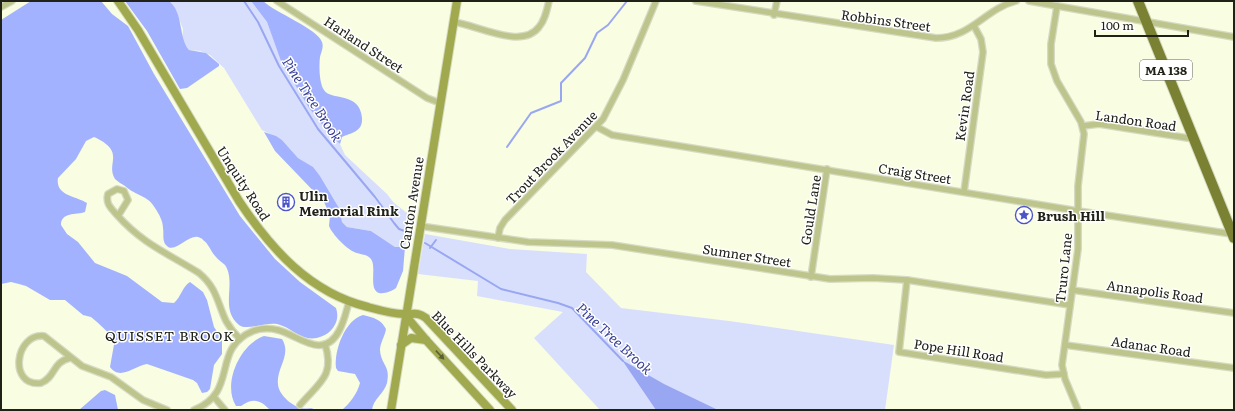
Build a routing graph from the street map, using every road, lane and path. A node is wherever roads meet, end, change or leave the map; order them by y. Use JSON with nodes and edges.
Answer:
{"nodes":[{"id":1,"x":12,"y":1,"type":"edge"},
{"id":2,"x":118,"y":1,"type":"edge"},
{"id":3,"x":277,"y":1,"type":"edge"},
{"id":4,"x":457,"y":1,"type":"edge"},
{"id":5,"x":549,"y":1,"type":"edge"},
{"id":6,"x":656,"y":1,"type":"edge"},
{"id":7,"x":696,"y":1,"type":"edge"},
{"id":8,"x":777,"y":1,"type":"edge"},
{"id":9,"x":1016,"y":1,"type":"edge"},
{"id":10,"x":1029,"y":1,"type":"edge"},
{"id":11,"x":1138,"y":1,"type":"edge"},
{"id":12,"x":1057,"y":6,"type":"junction"},
{"id":13,"x":1,"y":7,"type":"edge"},
{"id":14,"x":774,"y":15,"type":"junction"},
{"id":15,"x":1146,"y":21,"type":"junction"},
{"id":16,"x":454,"y":22,"type":"junction"},
{"id":17,"x":974,"y":26,"type":"junction"},
{"id":18,"x":1234,"y":37,"type":"edge"},
{"id":19,"x":440,"y":103,"type":"junction"},
{"id":20,"x":1083,"y":126,"type":"junction"},
{"id":21,"x":597,"y":127,"type":"junction"},
{"id":22,"x":1194,"y":139,"type":"junction"},
{"id":23,"x":827,"y":169,"type":"junction"},
{"id":24,"x":964,"y":192,"type":"junction"},
{"id":25,"x":1078,"y":211,"type":"junction"},
{"id":26,"x":118,"y":216,"type":"junction"},
{"id":27,"x":420,"y":226,"type":"junction"},
{"id":28,"x":1233,"y":236,"type":"edge"},
{"id":29,"x":498,"y":238,"type":"junction"},
{"id":30,"x":811,"y":277,"type":"junction"},
{"id":31,"x":907,"y":280,"type":"junction"},
{"id":32,"x":1072,"y":290,"type":"junction"},
{"id":33,"x":350,"y":302,"type":"junction"},
{"id":34,"x":1070,"y":305,"type":"junction"},
{"id":35,"x":1234,"y":313,"type":"edge"},
{"id":36,"x":405,"y":315,"type":"junction"},
{"id":37,"x":435,"y":326,"type":"junction"},
{"id":38,"x":240,"y":339,"type":"junction"},
{"id":39,"x":426,"y":340,"type":"junction"},
{"id":40,"x":325,"y":344,"type":"junction"},
{"id":41,"x":400,"y":345,"type":"junction"},
{"id":42,"x":1065,"y":345,"type":"junction"},
{"id":43,"x":70,"y":358,"type":"junction"},
{"id":44,"x":1234,"y":368,"type":"edge"},
{"id":45,"x":1064,"y":374,"type":"junction"},
{"id":46,"x":214,"y":397,"type":"junction"},
{"id":47,"x":300,"y":405,"type":"dead end"},
{"id":48,"x":165,"y":410,"type":"edge"},
{"id":49,"x":194,"y":410,"type":"edge"},
{"id":50,"x":225,"y":410,"type":"edge"},
{"id":51,"x":391,"y":410,"type":"edge"},
{"id":52,"x":490,"y":410,"type":"edge"},
{"id":53,"x":512,"y":410,"type":"edge"},
{"id":54,"x":1078,"y":410,"type":"edge"}],
"edges":[{"from":1,"to":13,"type":"street"},
{"from":2,"to":33,"type":"main road","name":"Unquity Road"},
{"from":3,"to":19,"type":"street","name":"Harland Street"},
{"from":4,"to":16,"type":"main road","name":"Canton Avenue"},
{"from":5,"to":16,"type":"street"},
{"from":6,"to":21,"type":"street","name":"Trout Brook Avenue"},
{"from":7,"to":14,"type":"street","name":"Robbins Street"},
{"from":8,"to":14,"type":"street"},
{"from":9,"to":17,"type":"street","name":"Robbins Street"},
{"from":10,"to":12,"type":"street"},
{"from":11,"to":15,"type":"highway","number":"MA 138"},
{"from":12,"to":15,"type":"street"},
{"from":12,"to":20,"type":"street","name":"Landon Road"},
{"from":14,"to":17,"type":"street","name":"Robbins Street"},
{"from":15,"to":18,"type":"street"},
{"from":15,"to":22,"type":"highway","number":"MA 138"},
{"from":16,"to":19,"type":"main road","name":"Canton Avenue"},
{"from":17,"to":24,"type":"street","name":"Kevin Road"},
{"from":19,"to":27,"type":"main road","name":"Canton Avenue"},
{"from":20,"to":22,"type":"street","name":"Landon Road"},
{"from":20,"to":25,"type":"street","name":"Truro Lane"},
{"from":21,"to":23,"type":"street","name":"Craig Street"},
{"from":21,"to":29,"type":"street","name":"Trout Brook Avenue"},
{"from":22,"to":28,"type":"highway","number":"MA 138"},
{"from":23,"to":24,"type":"street","name":"Craig Street"},
{"from":23,"to":30,"type":"street","name":"Gould Lane"},
{"from":24,"to":25,"type":"street","name":"Craig Street"},
{"from":25,"to":28,"type":"street","name":"Craig Street"},
{"from":25,"to":32,"type":"street","name":"Truro Lane"},
{"from":26,"to":26,"type":"street"},
{"from":26,"to":38,"type":"street"},
{"from":27,"to":29,"type":"street","name":"Sumner Street"},
{"from":27,"to":36,"type":"main road","name":"Canton Avenue"},
{"from":29,"to":30,"type":"street","name":"Sumner Street"},
{"from":30,"to":31,"type":"street","name":"Sumner Street"},
{"from":31,"to":34,"type":"street","name":"Sumner Street"},
{"from":31,"to":45,"type":"street","name":"Pope Hill Road"},
{"from":32,"to":34,"type":"street","name":"Truro Lane"},
{"from":32,"to":35,"type":"street","name":"Annapolis Road"},
{"from":33,"to":36,"type":"main road","name":"Unquity Road"},
{"from":33,"to":40,"type":"street"},
{"from":34,"to":42,"type":"street","name":"Truro Lane"},
{"from":36,"to":37,"type":"main road","name":"Blue Hills Parkway"},
{"from":36,"to":39,"type":"main road","name":"Blue Hills Parkway"},
{"from":36,"to":41,"type":"main road","name":"Canton Avenue"},
{"from":37,"to":39,"type":"main road"},
{"from":37,"to":53,"type":"main road","name":"Blue Hills Parkway"},
{"from":38,"to":40,"type":"street"},
{"from":38,"to":46,"type":"street"},
{"from":39,"to":41,"type":"main road"},
{"from":39,"to":52,"type":"main road","name":"Blue Hills Parkway","one_way":true},
{"from":40,"to":47,"type":"street"},
{"from":41,"to":51,"type":"main road","name":"Canton Avenue"},
{"from":42,"to":44,"type":"street","name":"Adanac Road"},
{"from":42,"to":45,"type":"street","name":"Truro Lane"},
{"from":43,"to":43,"type":"street"},
{"from":43,"to":48,"type":"street"},
{"from":45,"to":54,"type":"street","name":"Truro Lane"},
{"from":46,"to":49,"type":"street"},
{"from":46,"to":50,"type":"street"}]}
